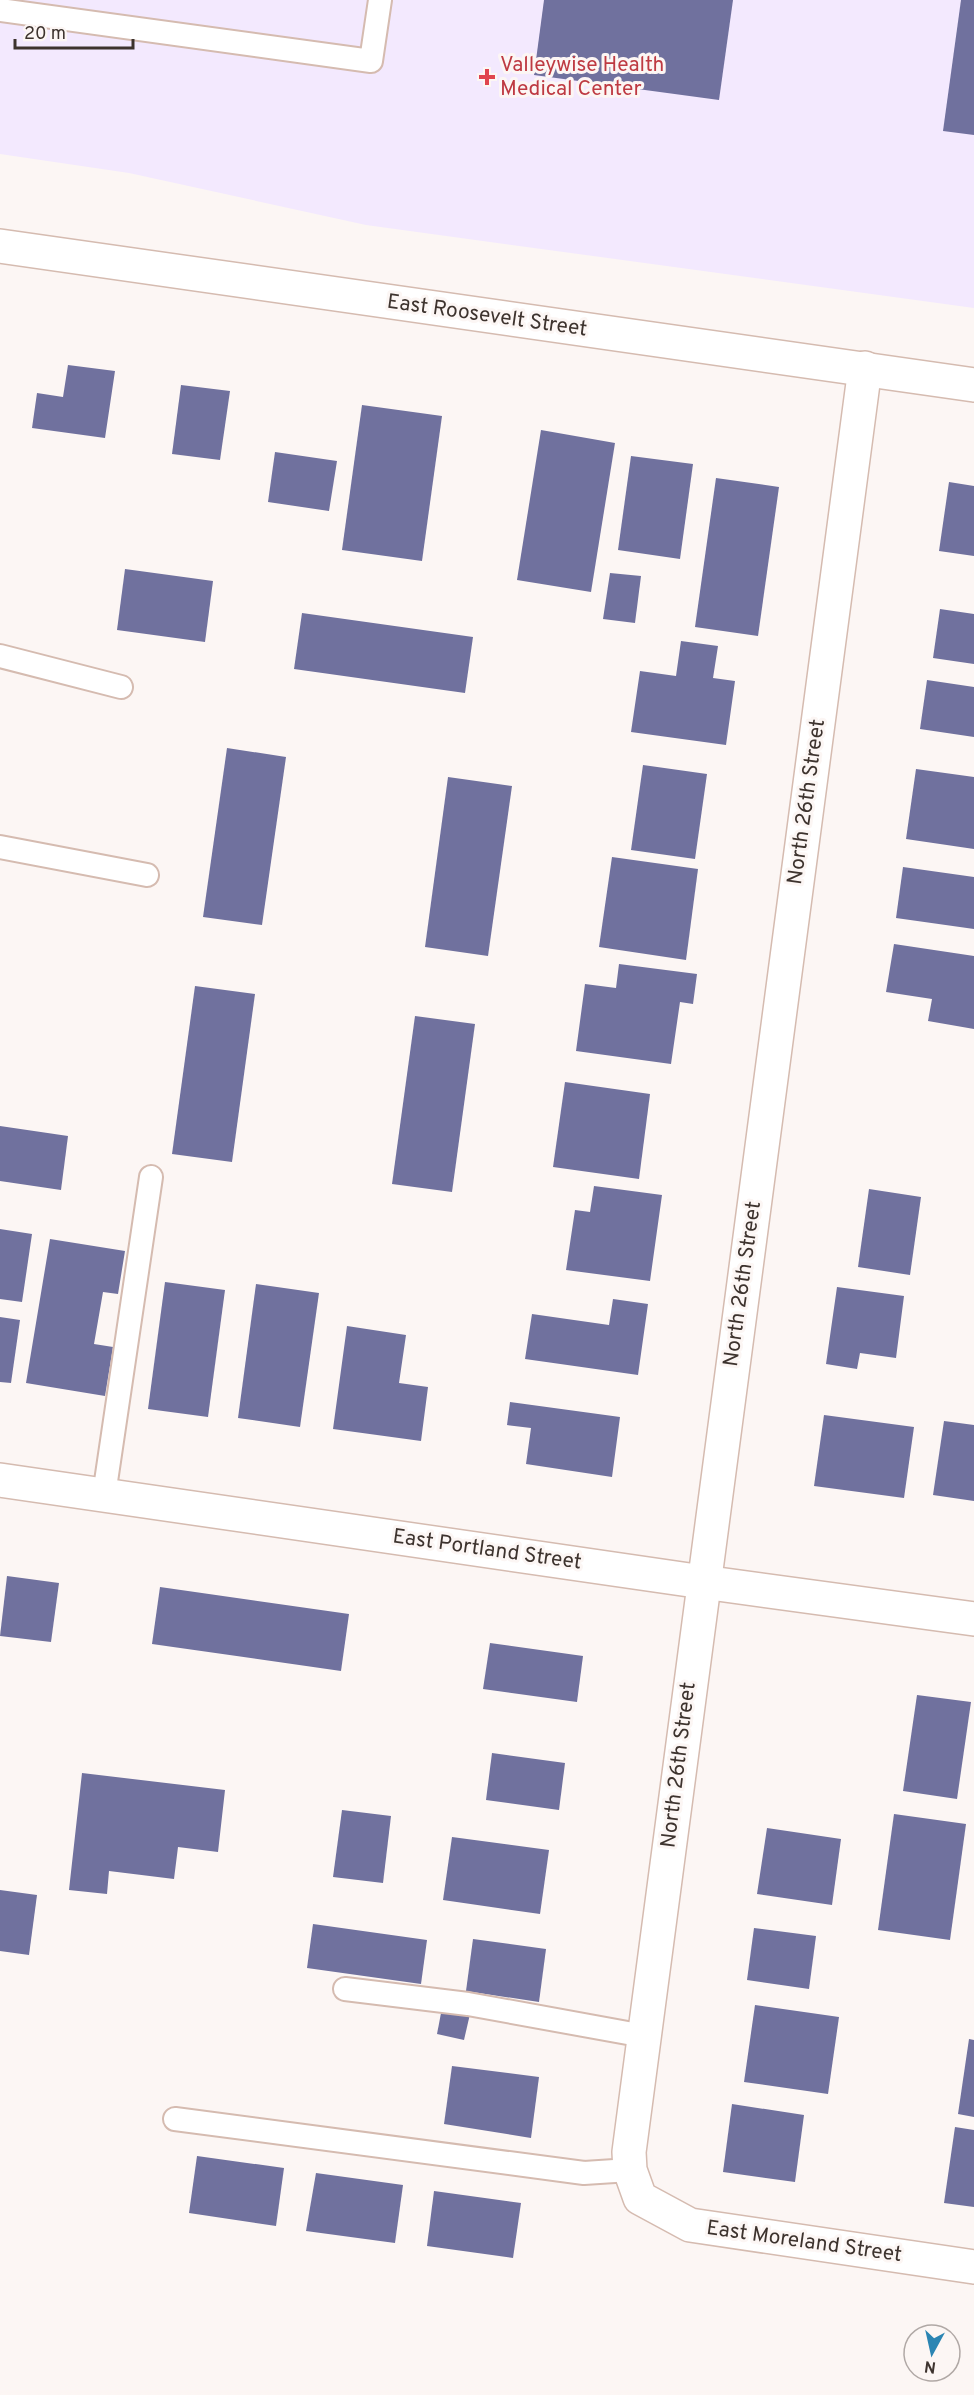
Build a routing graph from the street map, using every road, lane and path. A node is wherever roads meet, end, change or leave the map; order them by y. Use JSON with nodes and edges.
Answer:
{"nodes":[{"id":1,"x":380,"y":0,"type":"edge"},
{"id":2,"x":0,"y":10,"type":"edge"},
{"id":3,"x":0,"y":246,"type":"edge"},
{"id":4,"x":866,"y":368,"type":"junction"},
{"id":5,"x":974,"y":385,"type":"edge"},
{"id":6,"x":0,"y":656,"type":"edge"},
{"id":7,"x":122,"y":687,"type":"dead end"},
{"id":8,"x":0,"y":847,"type":"edge"},
{"id":9,"x":147,"y":875,"type":"dead end"},
{"id":10,"x":151,"y":1177,"type":"dead end"},
{"id":11,"x":0,"y":1480,"type":"edge"},
{"id":12,"x":104,"y":1495,"type":"junction"},
{"id":13,"x":703,"y":1582,"type":"junction"},
{"id":14,"x":974,"y":1619,"type":"edge"},
{"id":15,"x":345,"y":1989,"type":"dead end"},
{"id":16,"x":644,"y":2036,"type":"junction"},
{"id":17,"x":175,"y":2119,"type":"dead end"},
{"id":18,"x":635,"y":2184,"type":"junction"},
{"id":19,"x":974,"y":2267,"type":"edge"}],
"edges":[{"from":1,"to":2,"type":"lane"},
{"from":3,"to":4,"type":"street","name":"East Roosevelt Street"},
{"from":4,"to":5,"type":"street","name":"East Roosevelt Street"},
{"from":4,"to":13,"type":"street","name":"North 26th Street"},
{"from":6,"to":7,"type":"lane"},
{"from":8,"to":9,"type":"lane"},
{"from":10,"to":12,"type":"lane"},
{"from":11,"to":12,"type":"street","name":"East Portland Street"},
{"from":12,"to":13,"type":"street","name":"East Portland Street"},
{"from":13,"to":14,"type":"street","name":"East Portland Street"},
{"from":13,"to":16,"type":"street","name":"North 26th Street"},
{"from":15,"to":16,"type":"lane"},
{"from":16,"to":18,"type":"street","name":"North 26th Street"},
{"from":17,"to":18,"type":"lane"},
{"from":18,"to":19,"type":"street","name":"East Moreland Street"}]}
